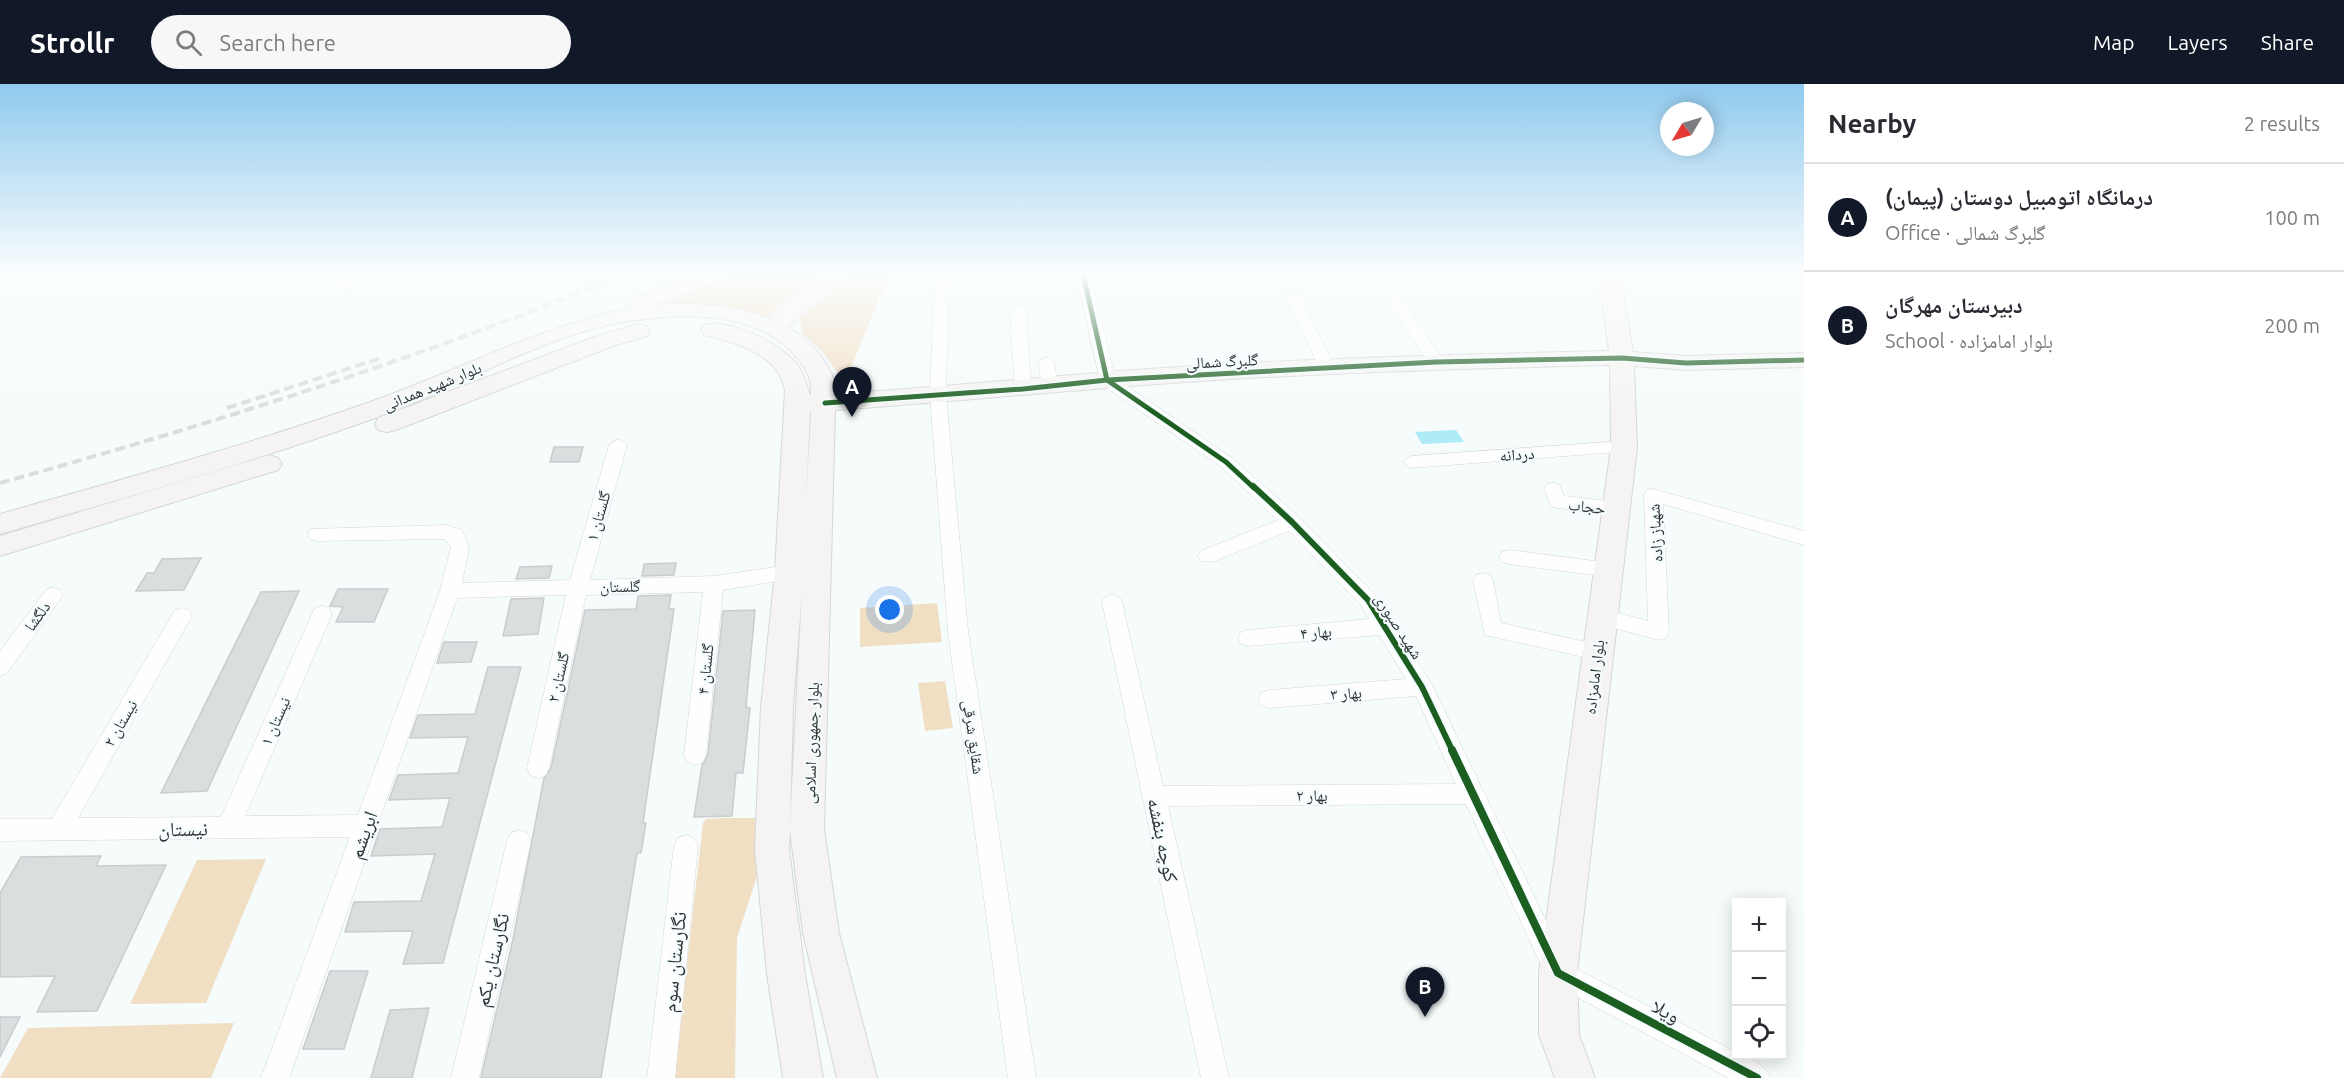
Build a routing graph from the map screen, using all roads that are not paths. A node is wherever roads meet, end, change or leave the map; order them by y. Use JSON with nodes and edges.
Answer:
{"nodes":[{"id":1,"x":596,"y":320,"type":"edge"},
{"id":2,"x":606,"y":320,"type":"edge"},
{"id":3,"x":747,"y":320,"type":"edge"},
{"id":4,"x":782,"y":320,"type":"edge"},
{"id":5,"x":940,"y":320,"type":"edge"},
{"id":6,"x":1019,"y":320,"type":"edge"},
{"id":7,"x":1094,"y":320,"type":"edge"},
{"id":8,"x":1305,"y":320,"type":"edge"},
{"id":9,"x":1408,"y":320,"type":"edge"},
{"id":10,"x":1616,"y":320,"type":"edge"},
{"id":11,"x":775,"y":327,"type":"junction"},
{"id":12,"x":574,"y":329,"type":"junction"},
{"id":13,"x":1622,"y":358,"type":"junction"},
{"id":14,"x":1804,"y":360,"type":"edge"},
{"id":15,"x":1046,"y":362,"type":"dead end"},
{"id":16,"x":1436,"y":362,"type":"junction"},
{"id":17,"x":1328,"y":369,"type":"junction"},
{"id":18,"x":1107,"y":380,"type":"junction"},
{"id":19,"x":1050,"y":386,"type":"junction"},
{"id":20,"x":1023,"y":389,"type":"junction"},
{"id":21,"x":938,"y":395,"type":"junction"},
{"id":22,"x":812,"y":404,"type":"junction"},
{"id":23,"x":344,"y":429,"type":"junction"},
{"id":24,"x":618,"y":445,"type":"dead end"},
{"id":25,"x":1623,"y":447,"type":"junction"},
{"id":26,"x":1411,"y":462,"type":"dead end"},
{"id":27,"x":1555,"y":496,"type":"dead end"},
{"id":28,"x":1616,"y":509,"type":"junction"},
{"id":29,"x":1292,"y":522,"type":"junction"},
{"id":30,"x":0,"y":524,"type":"edge"},
{"id":31,"x":316,"y":534,"type":"dead end"},
{"id":32,"x":1804,"y":538,"type":"edge"},
{"id":33,"x":0,"y":546,"type":"edge"},
{"id":34,"x":1208,"y":556,"type":"dead end"},
{"id":35,"x":1509,"y":557,"type":"dead end"},
{"id":36,"x":1610,"y":570,"type":"junction"},
{"id":37,"x":789,"y":572,"type":"junction"},
{"id":38,"x":1483,"y":580,"type":"dead end"},
{"id":39,"x":714,"y":584,"type":"junction"},
{"id":40,"x":578,"y":587,"type":"junction"},
{"id":41,"x":450,"y":591,"type":"junction"},
{"id":42,"x":53,"y":594,"type":"dead end"},
{"id":43,"x":1112,"y":602,"type":"dead end"},
{"id":44,"x":322,"y":614,"type":"dead end"},
{"id":45,"x":182,"y":616,"type":"dead end"},
{"id":46,"x":1602,"y":617,"type":"junction"},
{"id":47,"x":1384,"y":626,"type":"junction"},
{"id":48,"x":1248,"y":638,"type":"dead end"},
{"id":49,"x":1597,"y":652,"type":"junction"},
{"id":50,"x":0,"y":667,"type":"edge"},
{"id":51,"x":1422,"y":687,"type":"junction"},
{"id":52,"x":1269,"y":699,"type":"dead end"},
{"id":53,"x":695,"y":755,"type":"dead end"},
{"id":54,"x":538,"y":768,"type":"dead end"},
{"id":55,"x":1471,"y":794,"type":"junction"},
{"id":56,"x":1153,"y":796,"type":"junction"},
{"id":57,"x":366,"y":826,"type":"junction"},
{"id":58,"x":228,"y":828,"type":"junction"},
{"id":59,"x":0,"y":830,"type":"edge"},
{"id":60,"x":58,"y":831,"type":"junction"},
{"id":61,"x":519,"y":841,"type":"dead end"},
{"id":62,"x":686,"y":846,"type":"dead end"},
{"id":63,"x":1558,"y":973,"type":"junction"},
{"id":64,"x":275,"y":1078,"type":"edge"},
{"id":65,"x":465,"y":1078,"type":"edge"},
{"id":66,"x":661,"y":1078,"type":"edge"},
{"id":67,"x":802,"y":1078,"type":"edge"},
{"id":68,"x":857,"y":1078,"type":"edge"},
{"id":69,"x":1022,"y":1078,"type":"edge"},
{"id":70,"x":1215,"y":1078,"type":"edge"},
{"id":71,"x":1575,"y":1078,"type":"edge"},
{"id":72,"x":1757,"y":1078,"type":"edge"}],
"edges":[{"from":1,"to":12,"type":"main road"},
{"from":2,"to":12,"type":"main road","name":"بلوار شهید همدانی"},
{"from":3,"to":11,"type":"main road","name":"بلوار شهید همدانی"},
{"from":4,"to":11,"type":"main road"},
{"from":5,"to":21,"type":"street","name":"شقایق شرقی"},
{"from":6,"to":20,"type":"street"},
{"from":7,"to":18,"type":"street"},
{"from":8,"to":17,"type":"street"},
{"from":9,"to":16,"type":"street"},
{"from":10,"to":13,"type":"main road","name":"بلوار امامزاده"},
{"from":11,"to":22,"type":"main road","name":"بلوار شهید همدانی"},
{"from":12,"to":23,"type":"main road","name":"بلوار شهید همدانی"},
{"from":13,"to":14,"type":"main road","name":"گلبرگ شمالی"},
{"from":13,"to":16,"type":"main road","name":"گلبرگ شمالی"},
{"from":13,"to":25,"type":"main road","name":"بلوار امامزاده"},
{"from":15,"to":19,"type":"street"},
{"from":16,"to":17,"type":"main road","name":"گلبرگ شمالی"},
{"from":17,"to":18,"type":"main road","name":"گلبرگ شمالی"},
{"from":18,"to":19,"type":"main road","name":"گلبرگ شمالی"},
{"from":18,"to":29,"type":"street","name":"شهید صبوری"},
{"from":19,"to":20,"type":"main road","name":"گلبرگ شمالی"},
{"from":20,"to":21,"type":"main road","name":"گلبرگ شمالی"},
{"from":21,"to":22,"type":"main road","name":"گلبرگ شمالی"},
{"from":21,"to":69,"type":"street","name":"شقایق شرقی"},
{"from":22,"to":23,"type":"main road","name":"بلوار شهید همدانی"},
{"from":22,"to":37,"type":"main road","name":"بلوار جمهوری اسلامی"},
{"from":22,"to":68,"type":"main road","name":"بلوار جمهوری اسلامی"},
{"from":23,"to":30,"type":"main road","name":"بلوار شهید همدانی"},
{"from":23,"to":33,"type":"main road","name":"بلوار شهید همدانی"},
{"from":24,"to":40,"type":"street","name":"گلستان ۱"},
{"from":25,"to":26,"type":"street","name":"دردانه"},
{"from":25,"to":28,"type":"main road","name":"بلوار امامزاده"},
{"from":27,"to":28,"type":"street","name":"حجاب"},
{"from":28,"to":36,"type":"main road","name":"بلوار امامزاده"},
{"from":29,"to":34,"type":"street"},
{"from":29,"to":47,"type":"street","name":"شهید صبوری"},
{"from":31,"to":41,"type":"street","name":"ابریشم"},
{"from":32,"to":46,"type":"street","name":"شهباز زاده"},
{"from":35,"to":36,"type":"street"},
{"from":36,"to":46,"type":"main road","name":"بلوار امامزاده"},
{"from":37,"to":39,"type":"street","name":"گلستان"},
{"from":37,"to":67,"type":"main road","name":"بلوار جمهوری اسلامی"},
{"from":38,"to":49,"type":"street"},
{"from":39,"to":40,"type":"street","name":"گلستان"},
{"from":39,"to":53,"type":"street","name":"گلستان ۴"},
{"from":40,"to":41,"type":"street","name":"گلستان"},
{"from":40,"to":54,"type":"street","name":"گلستان ۲"},
{"from":41,"to":57,"type":"street","name":"ابریشم"},
{"from":42,"to":50,"type":"street","name":"دلگشا"},
{"from":43,"to":56,"type":"street","name":"کوچه بنفشه"},
{"from":44,"to":58,"type":"street","name":"نیستان ۱"},
{"from":45,"to":60,"type":"street","name":"نیستان ۲"},
{"from":46,"to":49,"type":"main road","name":"بلوار امامزاده"},
{"from":47,"to":48,"type":"street","name":"بهار ۴"},
{"from":47,"to":51,"type":"street","name":"شهید صبوری"},
{"from":49,"to":63,"type":"main road","name":"بلوار امامزاده"},
{"from":51,"to":52,"type":"street","name":"بهار ۳"},
{"from":51,"to":55,"type":"street","name":"شهید صبوری"},
{"from":55,"to":56,"type":"street","name":"بهار ۲"},
{"from":55,"to":63,"type":"street","name":"شهید صبوری"},
{"from":56,"to":70,"type":"street","name":"کوچه بنفشه"},
{"from":57,"to":58,"type":"street","name":"نیستان"},
{"from":57,"to":64,"type":"street","name":"ابریشم"},
{"from":58,"to":60,"type":"street","name":"نیستان"},
{"from":59,"to":60,"type":"street","name":"نیستان"},
{"from":61,"to":65,"type":"street","name":"نگارستان یکم"},
{"from":62,"to":66,"type":"street","name":"نگارستان سوم"},
{"from":63,"to":71,"type":"main road","name":"بلوار امامزاده"},
{"from":63,"to":72,"type":"street","name":"ویلا"}]}
